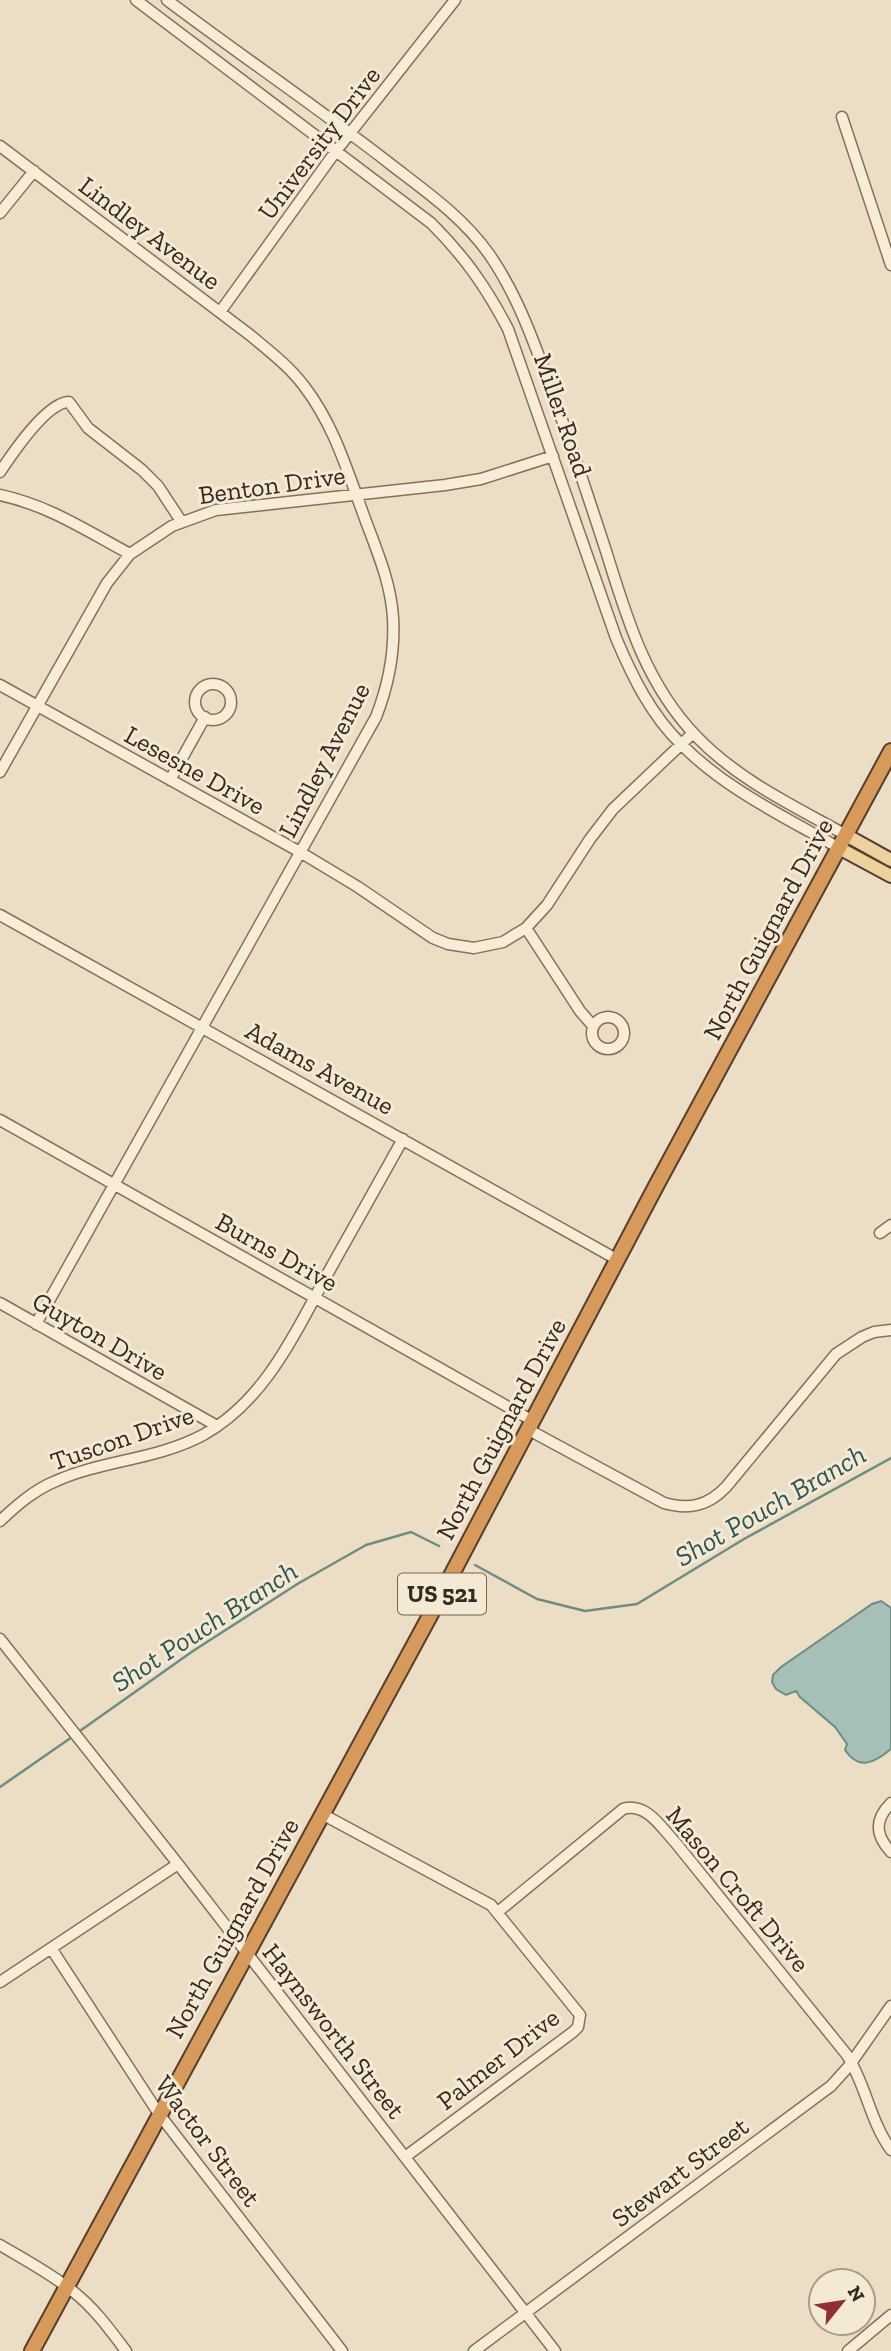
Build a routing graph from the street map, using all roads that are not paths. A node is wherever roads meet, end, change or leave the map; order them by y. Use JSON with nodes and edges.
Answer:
{"nodes":[{"id":1,"x":136,"y":0,"type":"edge"},
{"id":2,"x":167,"y":0,"type":"edge"},
{"id":3,"x":455,"y":0,"type":"edge"},
{"id":4,"x":842,"y":117,"type":"dead end"},
{"id":5,"x":350,"y":133,"type":"junction"},
{"id":6,"x":0,"y":146,"type":"edge"},
{"id":7,"x":337,"y":151,"type":"junction"},
{"id":8,"x":34,"y":171,"type":"junction"},
{"id":9,"x":0,"y":212,"type":"edge"},
{"id":10,"x":891,"y":265,"type":"edge"},
{"id":11,"x":220,"y":312,"type":"junction"},
{"id":12,"x":553,"y":456,"type":"junction"},
{"id":13,"x":0,"y":472,"type":"edge"},
{"id":14,"x":356,"y":494,"type":"junction"},
{"id":15,"x":0,"y":495,"type":"edge"},
{"id":16,"x":181,"y":522,"type":"junction"},
{"id":17,"x":130,"y":554,"type":"junction"},
{"id":18,"x":0,"y":685,"type":"edge"},
{"id":19,"x":37,"y":706,"type":"junction"},
{"id":20,"x":205,"y":718,"type":"dead end"},
{"id":21,"x":693,"y":733,"type":"junction"},
{"id":22,"x":680,"y":743,"type":"junction"},
{"id":23,"x":891,"y":751,"type":"edge"},
{"id":24,"x":0,"y":772,"type":"edge"},
{"id":25,"x":170,"y":779,"type":"junction"},
{"id":26,"x":843,"y":841,"type":"junction"},
{"id":27,"x":300,"y":852,"type":"junction"},
{"id":28,"x":891,"y":860,"type":"edge"},
{"id":29,"x":891,"y":876,"type":"edge"},
{"id":30,"x":0,"y":915,"type":"edge"},
{"id":31,"x":526,"y":928,"type":"junction"},
{"id":32,"x":202,"y":1026,"type":"junction"},
{"id":33,"x":593,"y":1026,"type":"dead end"},
{"id":34,"x":0,"y":1120,"type":"edge"},
{"id":35,"x":403,"y":1139,"type":"junction"},
{"id":36,"x":114,"y":1184,"type":"junction"},
{"id":37,"x":891,"y":1225,"type":"edge"},
{"id":38,"x":880,"y":1233,"type":"dead end"},
{"id":39,"x":618,"y":1260,"type":"junction"},
{"id":40,"x":315,"y":1297,"type":"junction"},
{"id":41,"x":0,"y":1303,"type":"edge"},
{"id":42,"x":36,"y":1324,"type":"junction"},
{"id":43,"x":891,"y":1330,"type":"edge"},
{"id":44,"x":531,"y":1425,"type":"junction"},
{"id":45,"x":216,"y":1426,"type":"junction"},
{"id":46,"x":0,"y":1521,"type":"edge"},
{"id":47,"x":0,"y":1639,"type":"edge"},
{"id":48,"x":891,"y":1802,"type":"edge"},
{"id":49,"x":322,"y":1814,"type":"junction"},
{"id":50,"x":891,"y":1853,"type":"edge"},
{"id":51,"x":178,"y":1864,"type":"junction"},
{"id":52,"x":499,"y":1912,"type":"junction"},
{"id":53,"x":51,"y":1948,"type":"junction"},
{"id":54,"x":247,"y":1952,"type":"junction"},
{"id":55,"x":0,"y":1982,"type":"edge"},
{"id":56,"x":891,"y":2006,"type":"edge"},
{"id":57,"x":852,"y":2062,"type":"junction"},
{"id":58,"x":159,"y":2114,"type":"junction"},
{"id":59,"x":891,"y":2150,"type":"edge"},
{"id":60,"x":405,"y":2157,"type":"junction"},
{"id":61,"x":0,"y":2245,"type":"edge"},
{"id":62,"x":67,"y":2287,"type":"junction"},
{"id":63,"x":526,"y":2313,"type":"junction"},
{"id":64,"x":891,"y":2315,"type":"edge"},
{"id":65,"x":32,"y":2351,"type":"edge"},
{"id":66,"x":126,"y":2351,"type":"edge"},
{"id":67,"x":342,"y":2351,"type":"edge"},
{"id":68,"x":474,"y":2351,"type":"edge"},
{"id":69,"x":555,"y":2351,"type":"edge"},
{"id":70,"x":848,"y":2351,"type":"edge"}],
"edges":[{"from":1,"to":7,"type":"street","name":"Miller Road"},
{"from":2,"to":5,"type":"street","name":"Miller Road"},
{"from":3,"to":5,"type":"street","name":"University Drive"},
{"from":4,"to":10,"type":"street"},
{"from":5,"to":7,"type":"street","name":"University Drive"},
{"from":5,"to":21,"type":"street","name":"Miller Road"},
{"from":6,"to":8,"type":"street","name":"Lindley Avenue"},
{"from":7,"to":11,"type":"street","name":"University Drive"},
{"from":7,"to":12,"type":"street","name":"Miller Road"},
{"from":8,"to":9,"type":"street"},
{"from":8,"to":11,"type":"street","name":"Lindley Avenue"},
{"from":11,"to":14,"type":"street","name":"Lindley Avenue"},
{"from":12,"to":14,"type":"street","name":"Benton Drive"},
{"from":12,"to":22,"type":"street","name":"Miller Road"},
{"from":13,"to":16,"type":"street"},
{"from":14,"to":16,"type":"street","name":"Benton Drive"},
{"from":14,"to":27,"type":"street","name":"Lindley Avenue"},
{"from":15,"to":17,"type":"street"},
{"from":16,"to":17,"type":"street","name":"Benton Drive"},
{"from":17,"to":19,"type":"street","name":"Benton Drive"},
{"from":18,"to":19,"type":"street","name":"Lesesne Drive"},
{"from":19,"to":24,"type":"street","name":"Benton Drive"},
{"from":19,"to":25,"type":"street","name":"Lesesne Drive"},
{"from":20,"to":25,"type":"street"},
{"from":21,"to":22,"type":"street","name":"Lesesne Drive"},
{"from":21,"to":26,"type":"street","name":"Miller Road"},
{"from":22,"to":26,"type":"street","name":"Miller Road"},
{"from":22,"to":31,"type":"street","name":"Lesesne Drive"},
{"from":23,"to":26,"type":"highway","name":"North Guignard Drive","number":"US 521"},
{"from":25,"to":27,"type":"street","name":"Lesesne Drive"},
{"from":26,"to":28,"type":"main road","name":"Miller Road"},
{"from":26,"to":29,"type":"main road","name":"Miller Road"},
{"from":26,"to":39,"type":"highway","name":"North Guignard Drive","number":"US 521"},
{"from":27,"to":31,"type":"street","name":"Lesesne Drive"},
{"from":27,"to":32,"type":"street","name":"Lindley Avenue"},
{"from":30,"to":32,"type":"street","name":"Adams Avenue"},
{"from":31,"to":33,"type":"street"},
{"from":32,"to":35,"type":"street","name":"Adams Avenue"},
{"from":32,"to":36,"type":"street","name":"Lindley Avenue"},
{"from":34,"to":36,"type":"street","name":"Burns Drive"},
{"from":35,"to":39,"type":"street","name":"Adams Avenue"},
{"from":35,"to":40,"type":"street","name":"Tuscon Drive"},
{"from":36,"to":40,"type":"street","name":"Burns Drive"},
{"from":36,"to":42,"type":"street","name":"Lindley Avenue"},
{"from":37,"to":38,"type":"street"},
{"from":39,"to":44,"type":"highway","name":"North Guignard Drive","number":"US 521"},
{"from":40,"to":44,"type":"street","name":"Burns Drive"},
{"from":40,"to":45,"type":"street","name":"Tuscon Drive"},
{"from":41,"to":42,"type":"street","name":"Guyton Drive"},
{"from":42,"to":45,"type":"street","name":"Guyton Drive"},
{"from":43,"to":44,"type":"street","name":"Burns Drive"},
{"from":44,"to":49,"type":"highway","name":"North Guignard Drive","number":"US 521"},
{"from":45,"to":46,"type":"street","name":"Tuscon Drive"},
{"from":47,"to":51,"type":"street","name":"Haynsworth Street"},
{"from":48,"to":50,"type":"street"},
{"from":49,"to":52,"type":"street","name":"Palmer Drive"},
{"from":49,"to":54,"type":"highway","name":"North Guignard Drive","number":"US 521"},
{"from":51,"to":53,"type":"street"},
{"from":51,"to":54,"type":"street","name":"Haynsworth Street"},
{"from":52,"to":57,"type":"street","name":"Mason Croft Drive"},
{"from":52,"to":60,"type":"street","name":"Palmer Drive"},
{"from":53,"to":55,"type":"street"},
{"from":53,"to":58,"type":"street","name":"Wactor Street"},
{"from":54,"to":58,"type":"highway","name":"North Guignard Drive","number":"US 521"},
{"from":54,"to":60,"type":"street","name":"Haynsworth Street"},
{"from":56,"to":57,"type":"street","name":"Stewart Street"},
{"from":57,"to":59,"type":"street","name":"Mason Croft Drive"},
{"from":57,"to":63,"type":"street","name":"Stewart Street"},
{"from":58,"to":62,"type":"highway","name":"North Guignard Drive","number":"US 521"},
{"from":58,"to":67,"type":"street","name":"Wactor Street"},
{"from":60,"to":63,"type":"street","name":"Haynsworth Street"},
{"from":61,"to":62,"type":"street"},
{"from":62,"to":65,"type":"highway","name":"North Guignard Drive","number":"US 521"},
{"from":62,"to":66,"type":"street"},
{"from":63,"to":68,"type":"street","name":"Stewart Street"},
{"from":63,"to":69,"type":"street","name":"Haynsworth Street"},
{"from":64,"to":70,"type":"street"}]}
